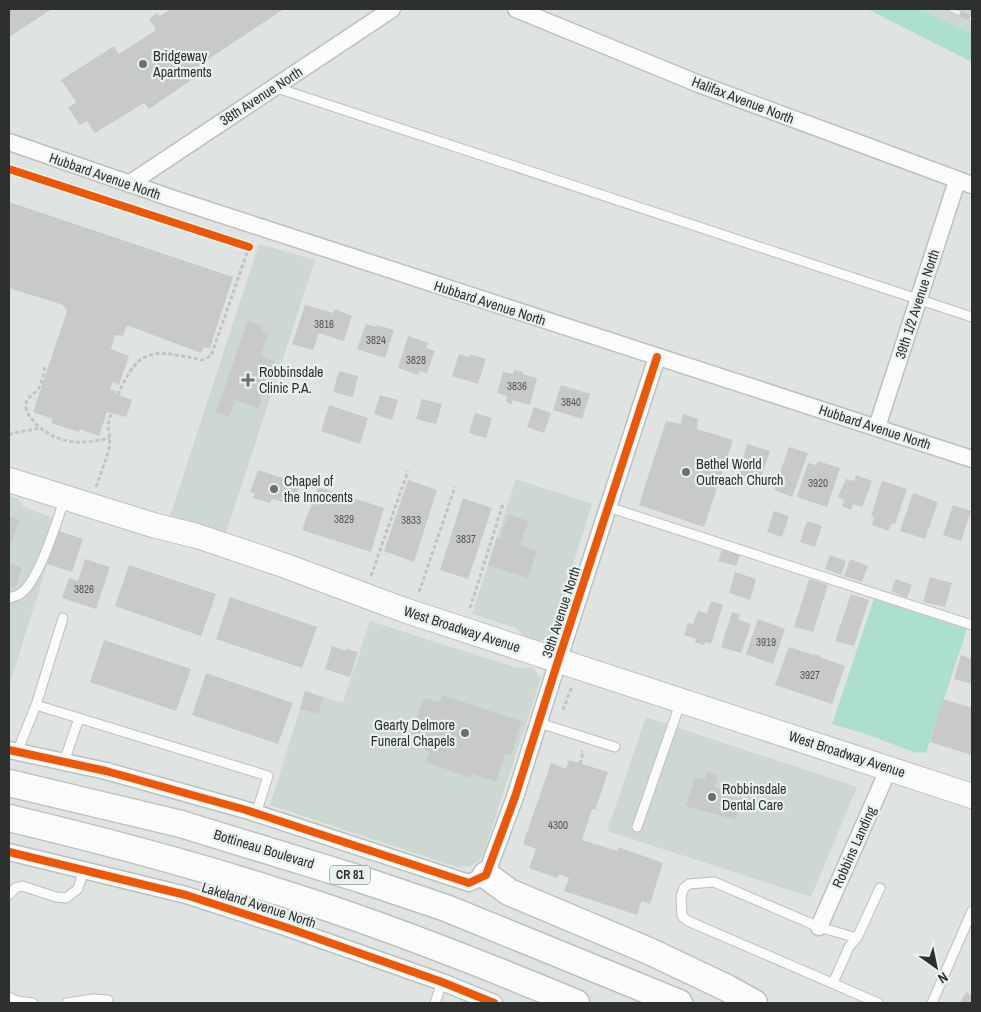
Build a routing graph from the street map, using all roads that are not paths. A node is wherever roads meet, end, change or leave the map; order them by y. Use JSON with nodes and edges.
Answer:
{"nodes":[{"id":1,"x":392,"y":9,"type":"edge"},
{"id":2,"x":516,"y":9,"type":"edge"},
{"id":3,"x":274,"y":87,"type":"junction"},
{"id":4,"x":9,"y":142,"type":"edge"},
{"id":5,"x":965,"y":183,"type":"edge"},
{"id":6,"x":129,"y":184,"type":"junction"},
{"id":7,"x":919,"y":299,"type":"junction"},
{"id":8,"x":972,"y":318,"type":"edge"},
{"id":9,"x":657,"y":358,"type":"junction"},
{"id":10,"x":877,"y":427,"type":"junction"},
{"id":11,"x":972,"y":459,"type":"edge"},
{"id":12,"x":9,"y":480,"type":"edge"},
{"id":13,"x":66,"y":498,"type":"junction"},
{"id":14,"x":608,"y":507,"type":"junction"},
{"id":15,"x":9,"y":598,"type":"edge"},
{"id":16,"x":64,"y":618,"type":"dead end"},
{"id":17,"x":972,"y":625,"type":"edge"},
{"id":18,"x":558,"y":661,"type":"junction"},
{"id":19,"x":681,"y":700,"type":"junction"},
{"id":20,"x":36,"y":705,"type":"junction"},
{"id":21,"x":79,"y":718,"type":"junction"},
{"id":22,"x":539,"y":723,"type":"junction"},
{"id":23,"x":615,"y":747,"type":"dead end"},
{"id":24,"x":13,"y":751,"type":"edge"},
{"id":25,"x":64,"y":762,"type":"junction"},
{"id":26,"x":889,"y":768,"type":"junction"},
{"id":27,"x":9,"y":783,"type":"edge"},
{"id":28,"x":972,"y":796,"type":"edge"},
{"id":29,"x":256,"y":814,"type":"junction"},
{"id":30,"x":9,"y":818,"type":"edge"},
{"id":31,"x":637,"y":827,"type":"dead end"},
{"id":32,"x":9,"y":852,"type":"edge"},
{"id":33,"x":84,"y":869,"type":"junction"},
{"id":34,"x":486,"y":875,"type":"junction"},
{"id":35,"x":880,"y":888,"type":"dead end"},
{"id":36,"x":9,"y":895,"type":"edge"},
{"id":37,"x":972,"y":911,"type":"edge"},
{"id":38,"x":819,"y":927,"type":"junction"},
{"id":39,"x":858,"y":938,"type":"junction"},
{"id":40,"x":442,"y":982,"type":"junction"},
{"id":41,"x":833,"y":983,"type":"junction"},
{"id":42,"x":9,"y":997,"type":"edge"},
{"id":43,"x":108,"y":1000,"type":"dead end"},
{"id":44,"x":33,"y":1003,"type":"edge"},
{"id":45,"x":67,"y":1003,"type":"edge"},
{"id":46,"x":435,"y":1003,"type":"edge"},
{"id":47,"x":494,"y":1003,"type":"edge"},
{"id":48,"x":576,"y":1003,"type":"edge"},
{"id":49,"x":679,"y":1003,"type":"edge"},
{"id":50,"x":754,"y":1003,"type":"edge"},
{"id":51,"x":878,"y":1003,"type":"edge"},
{"id":52,"x":932,"y":1003,"type":"edge"}],
"edges":[{"from":1,"to":3,"type":"street","name":"38th Avenue North"},
{"from":2,"to":5,"type":"street","name":"Halifax Avenue North"},
{"from":3,"to":6,"type":"street","name":"38th Avenue North"},
{"from":3,"to":7,"type":"lane"},
{"from":4,"to":6,"type":"street","name":"Hubbard Avenue North"},
{"from":5,"to":7,"type":"street","name":"39th 1/2 Avenue North"},
{"from":6,"to":9,"type":"street","name":"Hubbard Avenue North"},
{"from":7,"to":8,"type":"lane"},
{"from":7,"to":10,"type":"street","name":"39th 1/2 Avenue North"},
{"from":9,"to":10,"type":"street","name":"Hubbard Avenue North"},
{"from":9,"to":14,"type":"street","name":"39th Avenue North"},
{"from":10,"to":11,"type":"street","name":"Hubbard Avenue North"},
{"from":12,"to":13,"type":"street","name":"West Broadway Avenue"},
{"from":13,"to":15,"type":"lane"},
{"from":13,"to":18,"type":"street","name":"West Broadway Avenue"},
{"from":14,"to":17,"type":"lane"},
{"from":14,"to":18,"type":"street","name":"39th Avenue North"},
{"from":16,"to":20,"type":"lane"},
{"from":18,"to":19,"type":"street","name":"West Broadway Avenue"},
{"from":18,"to":22,"type":"street","name":"39th Avenue North"},
{"from":19,"to":26,"type":"street","name":"West Broadway Avenue"},
{"from":19,"to":31,"type":"lane"},
{"from":20,"to":21,"type":"lane"},
{"from":20,"to":24,"type":"lane"},
{"from":21,"to":25,"type":"lane"},
{"from":21,"to":29,"type":"lane"},
{"from":22,"to":23,"type":"lane"},
{"from":22,"to":34,"type":"street","name":"39th Avenue North"},
{"from":24,"to":25,"type":"street"},
{"from":25,"to":29,"type":"street"},
{"from":26,"to":28,"type":"street","name":"West Broadway Avenue"},
{"from":26,"to":38,"type":"street","name":"Robbins Landing"},
{"from":27,"to":49,"type":"main road","name":"Bottineau Boulevard","number":"CR 81"},
{"from":29,"to":34,"type":"street"},
{"from":30,"to":48,"type":"main road"},
{"from":32,"to":33,"type":"street","name":"Lakeland Avenue North"},
{"from":33,"to":36,"type":"lane"},
{"from":33,"to":40,"type":"street","name":"Lakeland Avenue North"},
{"from":34,"to":50,"type":"main road"},
{"from":35,"to":39,"type":"lane"},
{"from":37,"to":52,"type":"lane"},
{"from":38,"to":39,"type":"lane"},
{"from":38,"to":41,"type":"lane"},
{"from":39,"to":41,"type":"lane"},
{"from":40,"to":46,"type":"lane"},
{"from":40,"to":47,"type":"street","name":"Lakeland Avenue North"},
{"from":41,"to":51,"type":"lane"},
{"from":42,"to":44,"type":"lane"},
{"from":43,"to":45,"type":"lane"}]}
